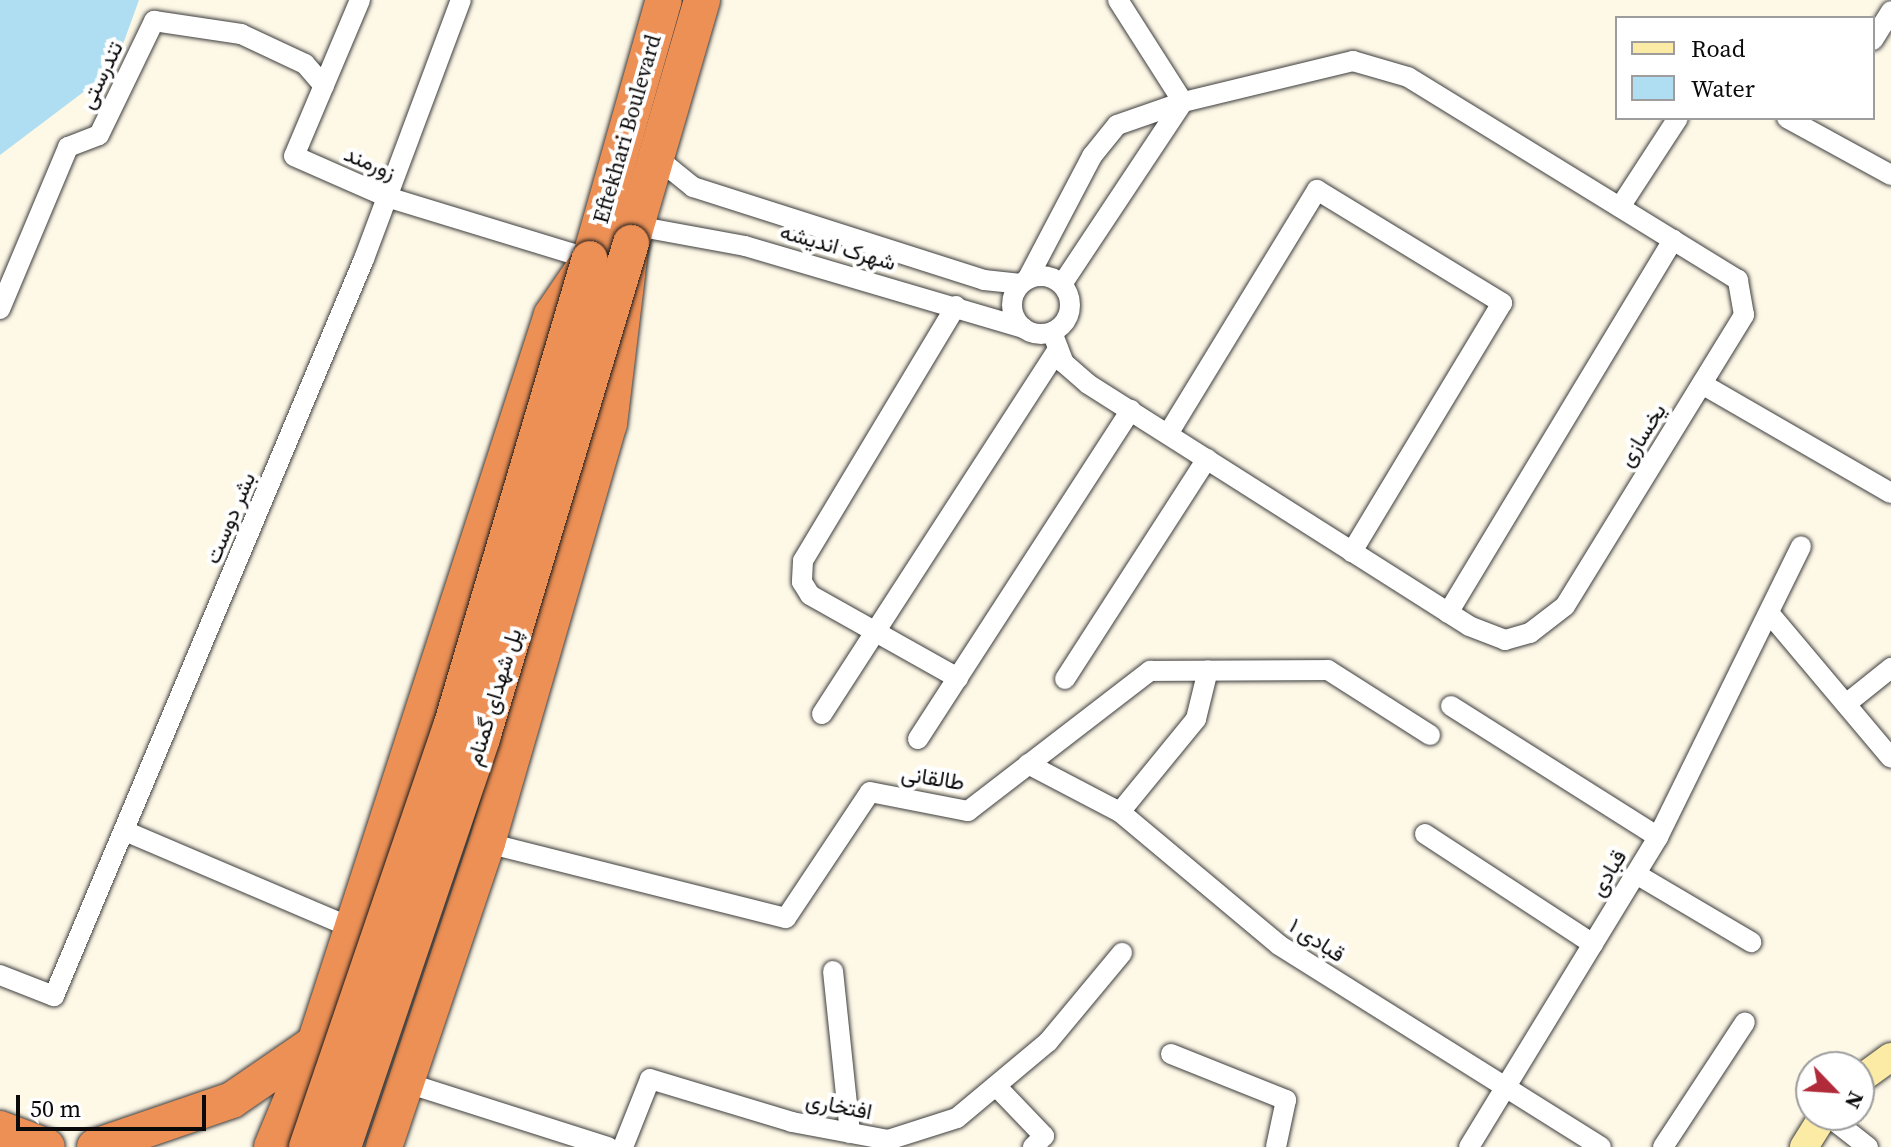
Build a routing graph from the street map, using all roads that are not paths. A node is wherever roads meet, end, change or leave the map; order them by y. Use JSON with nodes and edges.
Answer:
{"nodes":[{"id":1,"x":360,"y":0,"type":"edge"},
{"id":2,"x":461,"y":0,"type":"edge"},
{"id":3,"x":664,"y":0,"type":"edge"},
{"id":4,"x":702,"y":0,"type":"edge"},
{"id":5,"x":1118,"y":0,"type":"edge"},
{"id":6,"x":1891,"y":11,"type":"edge"},
{"id":7,"x":1875,"y":37,"type":"edge"},
{"id":8,"x":324,"y":86,"type":"junction"},
{"id":9,"x":1183,"y":102,"type":"junction"},
{"id":10,"x":1677,"y":120,"type":"edge"},
{"id":11,"x":1791,"y":120,"type":"edge"},
{"id":12,"x":656,"y":157,"type":"junction"},
{"id":13,"x":1891,"y":175,"type":"edge"},
{"id":14,"x":387,"y":197,"type":"junction"},
{"id":15,"x":1620,"y":207,"type":"junction"},
{"id":16,"x":633,"y":235,"type":"junction"},
{"id":17,"x":1673,"y":240,"type":"junction"},
{"id":18,"x":873,"y":245,"type":"junction"},
{"id":19,"x":590,"y":259,"type":"junction"},
{"id":20,"x":862,"y":278,"type":"junction"},
{"id":21,"x":1025,"y":281,"type":"junction"},
{"id":22,"x":1062,"y":284,"type":"junction"},
{"id":23,"x":956,"y":306,"type":"junction"},
{"id":24,"x":0,"y":309,"type":"edge"},
{"id":25,"x":1023,"y":328,"type":"junction"},
{"id":26,"x":1055,"y":341,"type":"junction"},
{"id":27,"x":1702,"y":384,"type":"junction"},
{"id":28,"x":1131,"y":410,"type":"junction"},
{"id":29,"x":1168,"y":434,"type":"junction"},
{"id":30,"x":1207,"y":459,"type":"junction"},
{"id":31,"x":1891,"y":493,"type":"edge"},
{"id":32,"x":1801,"y":546,"type":"dead end"},
{"id":33,"x":1352,"y":552,"type":"junction"},
{"id":34,"x":1448,"y":613,"type":"junction"},
{"id":35,"x":1769,"y":613,"type":"junction"},
{"id":36,"x":875,"y":632,"type":"junction"},
{"id":37,"x":1891,"y":668,"type":"edge"},
{"id":38,"x":1208,"y":670,"type":"junction"},
{"id":39,"x":958,"y":678,"type":"junction"},
{"id":40,"x":1065,"y":679,"type":"dead end"},
{"id":41,"x":1846,"y":704,"type":"junction"},
{"id":42,"x":1451,"y":706,"type":"dead end"},
{"id":43,"x":822,"y":714,"type":"dead end"},
{"id":44,"x":1430,"y":735,"type":"dead end"},
{"id":45,"x":918,"y":739,"type":"dead end"},
{"id":46,"x":1891,"y":758,"type":"edge"},
{"id":47,"x":1028,"y":764,"type":"junction"},
{"id":48,"x":1120,"y":812,"type":"junction"},
{"id":49,"x":125,"y":831,"type":"junction"},
{"id":50,"x":1425,"y":834,"type":"dead end"},
{"id":51,"x":1658,"y":837,"type":"junction"},
{"id":52,"x":380,"y":842,"type":"junction"},
{"id":53,"x":487,"y":843,"type":"junction"},
{"id":54,"x":1636,"y":874,"type":"junction"},
{"id":55,"x":472,"y":889,"type":"junction"},
{"id":56,"x":352,"y":928,"type":"junction"},
{"id":57,"x":1751,"y":942,"type":"dead end"},
{"id":58,"x":1593,"y":944,"type":"junction"},
{"id":59,"x":1122,"y":953,"type":"dead end"},
{"id":60,"x":833,"y":971,"type":"dead end"},
{"id":61,"x":0,"y":975,"type":"edge"},
{"id":62,"x":1745,"y":1022,"type":"dead end"},
{"id":63,"x":315,"y":1043,"type":"junction"},
{"id":64,"x":1171,"y":1054,"type":"dead end"},
{"id":65,"x":404,"y":1082,"type":"junction"},
{"id":66,"x":997,"y":1087,"type":"junction"},
{"id":67,"x":1504,"y":1087,"type":"junction"},
{"id":68,"x":0,"y":1129,"type":"edge"},
{"id":69,"x":1847,"y":1131,"type":"edge"},
{"id":70,"x":850,"y":1133,"type":"junction"},
{"id":71,"x":47,"y":1147,"type":"edge"},
{"id":72,"x":95,"y":1147,"type":"edge"},
{"id":73,"x":272,"y":1147,"type":"edge"},
{"id":74,"x":307,"y":1147,"type":"edge"},
{"id":75,"x":343,"y":1147,"type":"edge"},
{"id":76,"x":384,"y":1147,"type":"edge"},
{"id":77,"x":608,"y":1147,"type":"edge"},
{"id":78,"x":623,"y":1147,"type":"edge"},
{"id":79,"x":1033,"y":1147,"type":"edge"},
{"id":80,"x":1276,"y":1147,"type":"edge"},
{"id":81,"x":1469,"y":1147,"type":"edge"},
{"id":82,"x":1601,"y":1147,"type":"edge"},
{"id":83,"x":1663,"y":1147,"type":"edge"},
{"id":84,"x":1868,"y":1147,"type":"edge"}],
"edges":[{"from":1,"to":8,"type":"street","name":"زورمند"},
{"from":2,"to":14,"type":"street","name":"بشر دوست"},
{"from":3,"to":19,"type":"highway","name":"Eftekhari Boulevard"},
{"from":4,"to":12,"type":"highway","name":"Eftekhari Boulevard"},
{"from":5,"to":9,"type":"street"},
{"from":6,"to":7,"type":"street"},
{"from":8,"to":14,"type":"street","name":"زورمند"},
{"from":8,"to":24,"type":"street","name":"تندرستی"},
{"from":9,"to":15,"type":"street","name":"یخسازی"},
{"from":9,"to":21,"type":"street","name":"یخسازی"},
{"from":9,"to":22,"type":"street"},
{"from":10,"to":15,"type":"street"},
{"from":11,"to":13,"type":"street"},
{"from":12,"to":16,"type":"highway","name":"Eftekhari Boulevard"},
{"from":12,"to":18,"type":"street","name":"شهرک اندیشه"},
{"from":14,"to":19,"type":"street","name":"زورمند"},
{"from":14,"to":49,"type":"street","name":"بشر دوست"},
{"from":15,"to":17,"type":"street","name":"یخسازی"},
{"from":16,"to":20,"type":"street","name":"شهرک اندیشه"},
{"from":16,"to":53,"type":"highway"},
{"from":16,"to":75,"type":"highway","name":"پل شهدای گمنام","bridge":true},
{"from":17,"to":27,"type":"street","name":"یخسازی"},
{"from":17,"to":34,"type":"street"},
{"from":18,"to":20,"type":"street"},
{"from":18,"to":21,"type":"street","name":"شهرک اندیشه"},
{"from":19,"to":52,"type":"highway"},
{"from":19,"to":74,"type":"highway","name":"پل شهدای گمنام","bridge":true},
{"from":20,"to":23,"type":"street","name":"شهرک اندیشه"},
{"from":21,"to":22,"type":"street"},
{"from":21,"to":25,"type":"street"},
{"from":22,"to":26,"type":"street"},
{"from":23,"to":25,"type":"street","name":"شهرک اندیشه"},
{"from":23,"to":36,"type":"street"},
{"from":25,"to":26,"type":"street"},
{"from":26,"to":28,"type":"street","name":"یخسازی"},
{"from":26,"to":36,"type":"street"},
{"from":27,"to":31,"type":"street"},
{"from":27,"to":34,"type":"street","name":"یخسازی"},
{"from":28,"to":29,"type":"street","name":"یخسازی"},
{"from":28,"to":39,"type":"street"},
{"from":29,"to":30,"type":"street","name":"یخسازی"},
{"from":29,"to":33,"type":"street"},
{"from":30,"to":33,"type":"street","name":"یخسازی"},
{"from":30,"to":40,"type":"street"},
{"from":32,"to":35,"type":"street","name":"قبادی"},
{"from":33,"to":34,"type":"street","name":"یخسازی"},
{"from":35,"to":41,"type":"street"},
{"from":35,"to":51,"type":"street","name":"قبادی"},
{"from":36,"to":39,"type":"street"},
{"from":36,"to":43,"type":"street"},
{"from":37,"to":41,"type":"street"},
{"from":38,"to":44,"type":"street","name":"طالقانی"},
{"from":38,"to":47,"type":"street","name":"طالقانی"},
{"from":38,"to":48,"type":"street"},
{"from":39,"to":45,"type":"street"},
{"from":41,"to":46,"type":"street"},
{"from":42,"to":51,"type":"street"},
{"from":47,"to":48,"type":"street","name":"قبادی ۱"},
{"from":47,"to":53,"type":"street","name":"طالقانی"},
{"from":48,"to":67,"type":"street","name":"قبادی ۱"},
{"from":49,"to":56,"type":"street"},
{"from":49,"to":61,"type":"street","name":"بشر دوست"},
{"from":50,"to":58,"type":"street"},
{"from":51,"to":54,"type":"street","name":"قبادی"},
{"from":52,"to":55,"type":"highway"},
{"from":52,"to":56,"type":"highway"},
{"from":53,"to":55,"type":"highway"},
{"from":54,"to":57,"type":"street"},
{"from":54,"to":58,"type":"street","name":"قبادی"},
{"from":55,"to":65,"type":"highway"},
{"from":56,"to":63,"type":"highway"},
{"from":58,"to":67,"type":"street","name":"قبادی"},
{"from":59,"to":66,"type":"street","name":"افتخاری"},
{"from":60,"to":70,"type":"street"},
{"from":62,"to":83,"type":"street"},
{"from":63,"to":65,"type":"highway"},
{"from":63,"to":72,"type":"highway"},
{"from":63,"to":73,"type":"highway"},
{"from":64,"to":80,"type":"street"},
{"from":65,"to":76,"type":"highway"},
{"from":65,"to":77,"type":"street"},
{"from":66,"to":70,"type":"street","name":"افتخاری"},
{"from":66,"to":79,"type":"street"},
{"from":67,"to":81,"type":"street","name":"قبادی"},
{"from":67,"to":82,"type":"street","name":"قبادی ۱"},
{"from":68,"to":71,"type":"highway"},
{"from":69,"to":84,"type":"street"},
{"from":70,"to":78,"type":"street","name":"افتخاری"}]}
